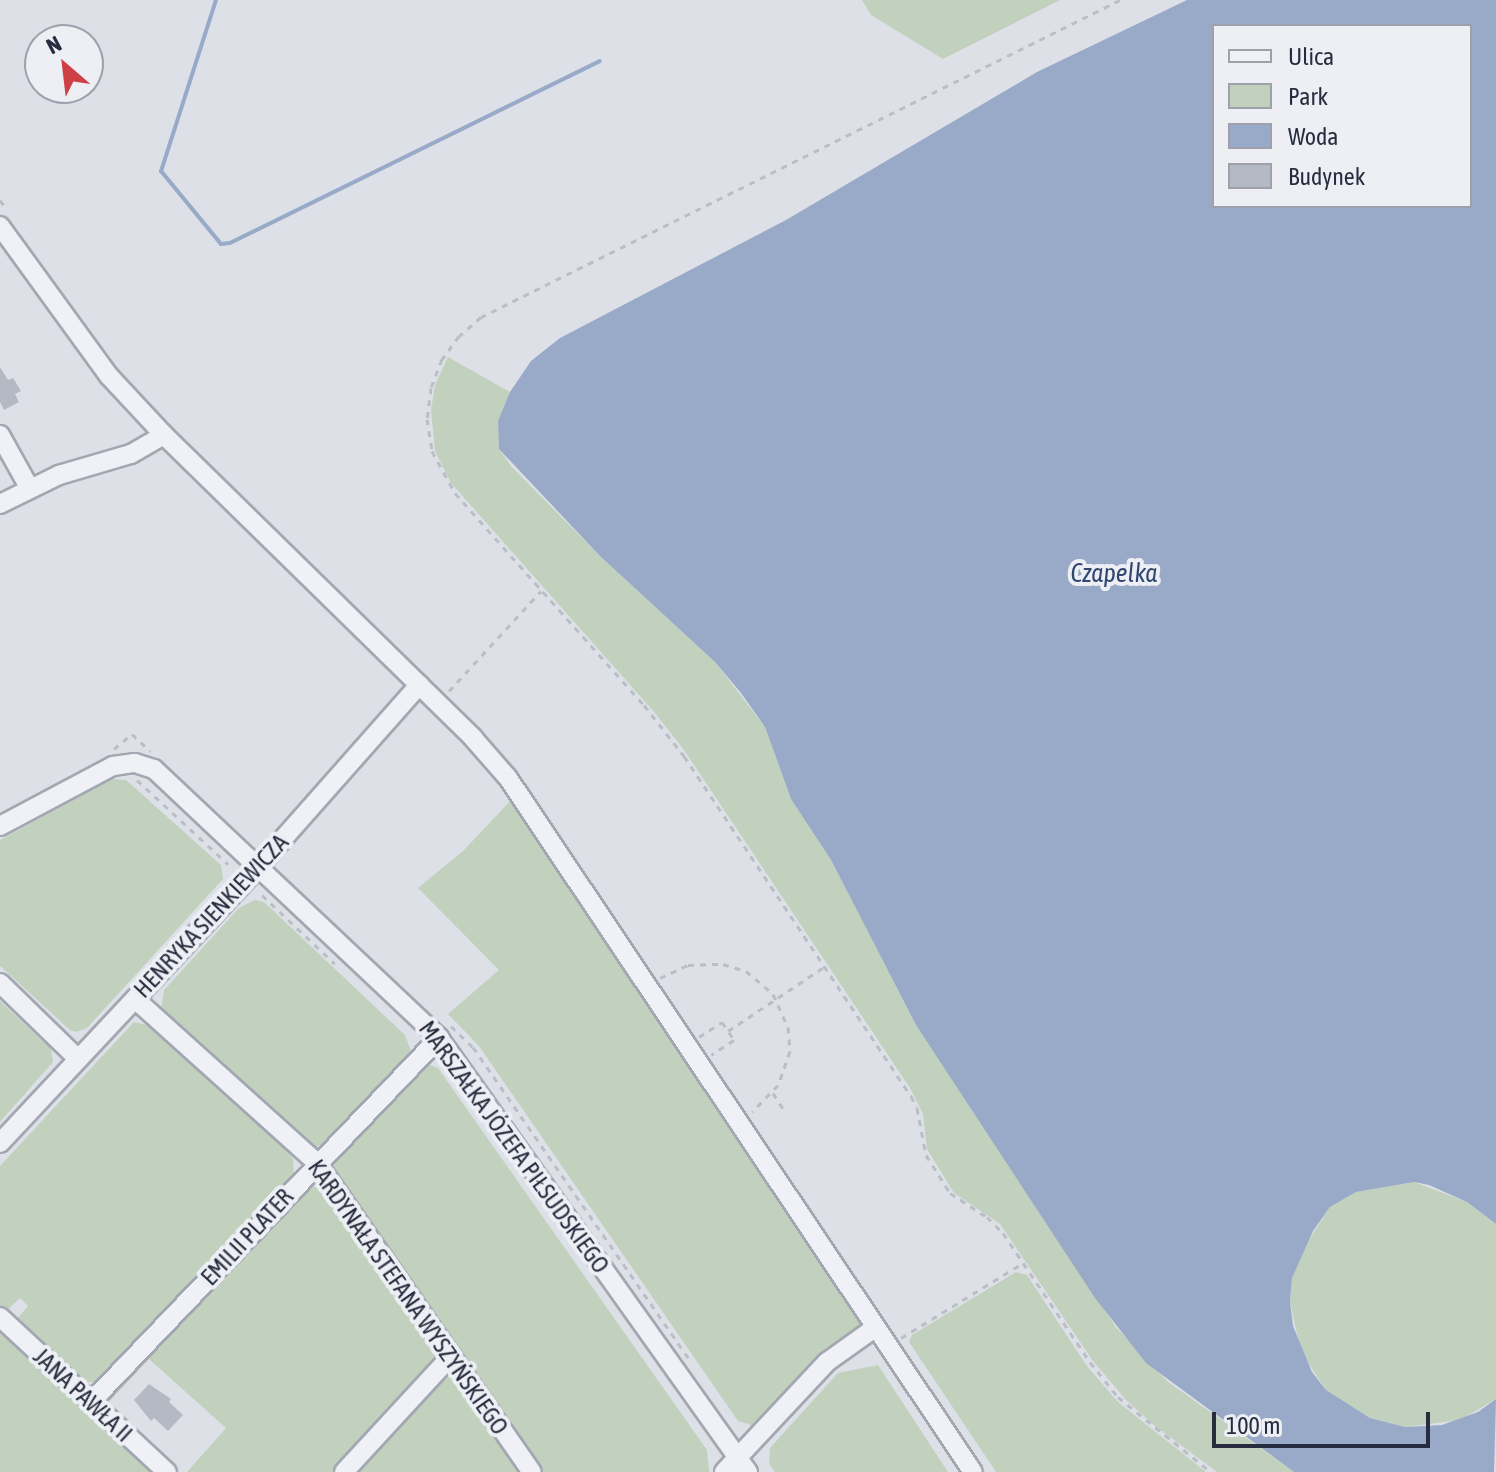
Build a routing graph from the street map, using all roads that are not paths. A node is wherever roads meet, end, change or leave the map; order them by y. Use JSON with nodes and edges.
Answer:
{"nodes":[{"id":1,"x":4,"y":219,"type":"edge"},
{"id":2,"x":0,"y":435,"type":"edge"},
{"id":3,"x":164,"y":435,"type":"junction"},
{"id":4,"x":29,"y":487,"type":"junction"},
{"id":5,"x":0,"y":504,"type":"edge"},
{"id":6,"x":419,"y":685,"type":"junction"},
{"id":7,"x":0,"y":826,"type":"edge"},
{"id":8,"x":259,"y":866,"type":"junction"},
{"id":9,"x":0,"y":983,"type":"edge"},
{"id":10,"x":135,"y":999,"type":"junction"},
{"id":11,"x":439,"y":1038,"type":"junction"},
{"id":12,"x":77,"y":1058,"type":"junction"},
{"id":13,"x":0,"y":1143,"type":"edge"},
{"id":14,"x":317,"y":1163,"type":"junction"},
{"id":15,"x":0,"y":1317,"type":"edge"},
{"id":16,"x":884,"y":1327,"type":"junction"},
{"id":17,"x":451,"y":1356,"type":"junction"},
{"id":18,"x":91,"y":1402,"type":"junction"},
{"id":19,"x":744,"y":1467,"type":"edge"},
{"id":20,"x":167,"y":1472,"type":"edge"},
{"id":21,"x":344,"y":1472,"type":"edge"},
{"id":22,"x":532,"y":1472,"type":"edge"},
{"id":23,"x":724,"y":1472,"type":"edge"},
{"id":24,"x":973,"y":1472,"type":"edge"}],
"edges":[{"from":1,"to":3,"type":"street"},
{"from":2,"to":4,"type":"street"},
{"from":3,"to":4,"type":"street"},
{"from":3,"to":6,"type":"street"},
{"from":4,"to":5,"type":"street"},
{"from":6,"to":8,"type":"street","name":"HENRYKA SIENKIEWICZA"},
{"from":6,"to":16,"type":"street"},
{"from":7,"to":8,"type":"street","name":"MARSZAŁKA JÓZEFA PIŁSUDSKIEGO"},
{"from":8,"to":10,"type":"street","name":"HENRYKA SIENKIEWICZA"},
{"from":8,"to":11,"type":"street","name":"MARSZAŁKA JÓZEFA PIŁSUDSKIEGO"},
{"from":9,"to":12,"type":"street"},
{"from":10,"to":12,"type":"street","name":"HENRYKA SIENKIEWICZA"},
{"from":10,"to":14,"type":"street","name":"KARDYNAŁA STEFANA WYSZYŃSKIEGO"},
{"from":11,"to":14,"type":"street","name":"EMILII PLATER"},
{"from":11,"to":19,"type":"street","name":"MARSZAŁKA JÓZEFA PIŁSUDSKIEGO"},
{"from":12,"to":13,"type":"street","name":"HENRYKA SIENKIEWICZA"},
{"from":14,"to":17,"type":"street","name":"KARDYNAŁA STEFANA WYSZYŃSKIEGO"},
{"from":14,"to":18,"type":"street","name":"EMILII PLATER"},
{"from":15,"to":18,"type":"street","name":"JANA PAWŁA II"},
{"from":16,"to":19,"type":"street"},
{"from":16,"to":24,"type":"street"},
{"from":17,"to":21,"type":"street"},
{"from":17,"to":22,"type":"street","name":"KARDYNAŁA STEFANA WYSZYŃSKIEGO"},
{"from":18,"to":20,"type":"street","name":"JANA PAWŁA II"},
{"from":19,"to":23,"type":"street"}]}
